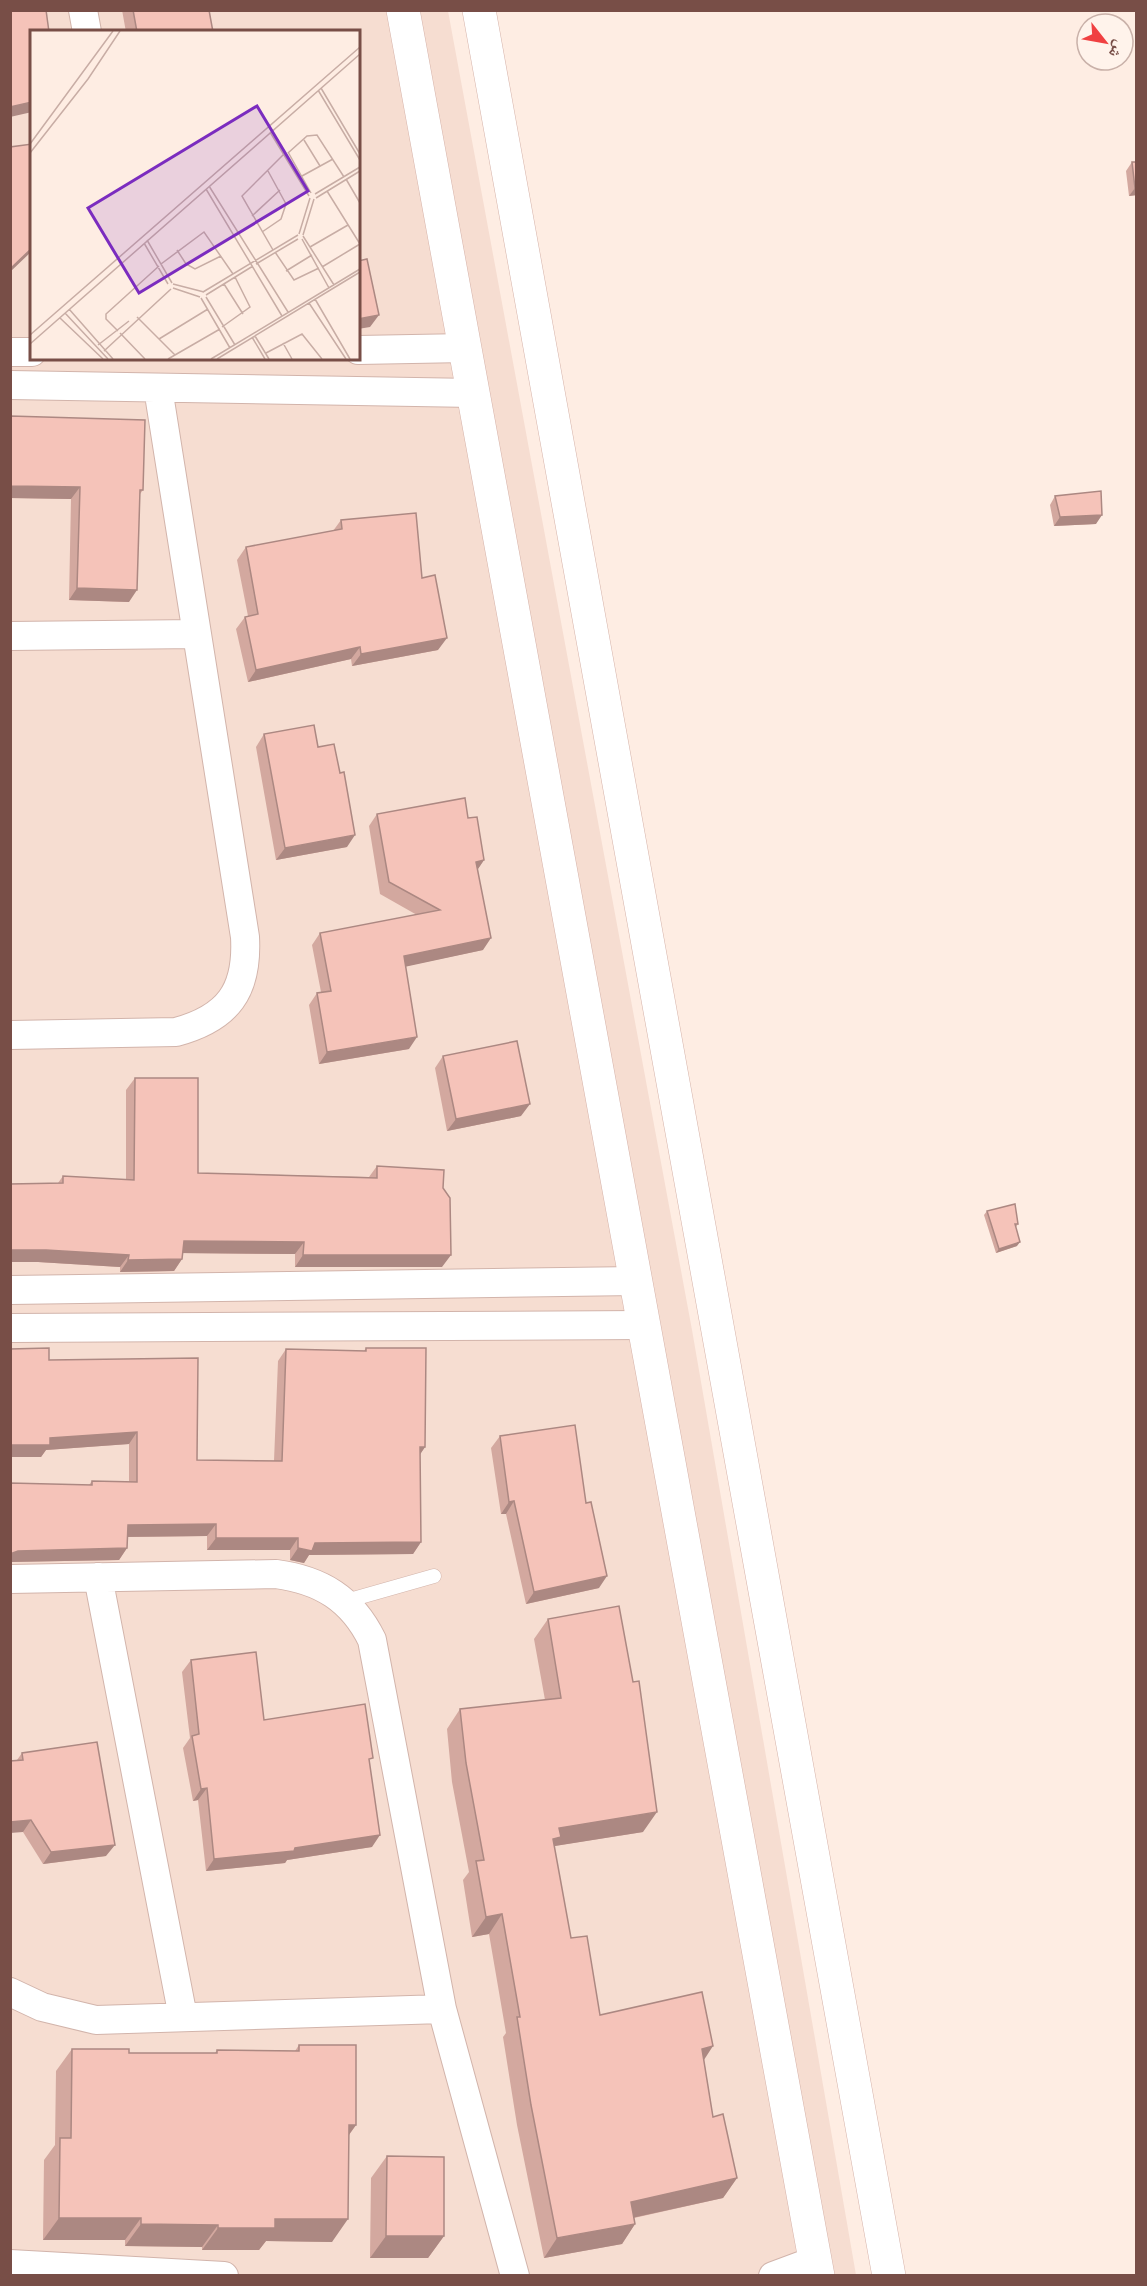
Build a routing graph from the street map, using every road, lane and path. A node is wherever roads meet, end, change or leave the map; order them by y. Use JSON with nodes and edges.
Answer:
{"nodes":[{"id":1,"x":83,"y":10,"type":"edge"},
{"id":2,"x":403,"y":10,"type":"edge"},
{"id":3,"x":479,"y":10,"type":"edge"},
{"id":4,"x":87,"y":30,"type":"edge"},
{"id":5,"x":465,"y":348,"type":"junction"},
{"id":6,"x":360,"y":350,"type":"edge"},
{"id":7,"x":10,"y":352,"type":"edge"},
{"id":8,"x":30,"y":352,"type":"edge"},
{"id":9,"x":10,"y":385,"type":"edge"},
{"id":10,"x":158,"y":388,"type":"junction"},
{"id":11,"x":474,"y":393,"type":"junction"},
{"id":12,"x":197,"y":634,"type":"junction"},
{"id":13,"x":10,"y":636,"type":"edge"},
{"id":14,"x":10,"y":1035,"type":"edge"},
{"id":15,"x":636,"y":1281,"type":"junction"},
{"id":16,"x":254,"y":1287,"type":"junction"},
{"id":17,"x":18,"y":1289,"type":"edge"},
{"id":18,"x":644,"y":1325,"type":"junction"},
{"id":19,"x":255,"y":1326,"type":"junction"},
{"id":20,"x":18,"y":1328,"type":"edge"},
{"id":21,"x":434,"y":1576,"type":"dead end"},
{"id":22,"x":98,"y":1577,"type":"junction"},
{"id":23,"x":10,"y":1579,"type":"edge"},
{"id":24,"x":346,"y":1601,"type":"junction"},
{"id":25,"x":10,"y":1992,"type":"edge"},
{"id":26,"x":442,"y":2009,"type":"junction"},
{"id":27,"x":183,"y":2017,"type":"junction"},
{"id":28,"x":10,"y":2264,"type":"edge"},
{"id":29,"x":817,"y":2268,"type":"edge"},
{"id":30,"x":224,"y":2276,"type":"edge"},
{"id":31,"x":515,"y":2276,"type":"edge"},
{"id":32,"x":773,"y":2276,"type":"edge"},
{"id":33,"x":889,"y":2276,"type":"edge"}],
"edges":[{"from":1,"to":4,"type":"street"},
{"from":2,"to":5,"type":"street"},
{"from":3,"to":33,"type":"street"},
{"from":5,"to":6,"type":"street"},
{"from":5,"to":11,"type":"street"},
{"from":7,"to":8,"type":"street"},
{"from":9,"to":10,"type":"street"},
{"from":10,"to":11,"type":"street"},
{"from":10,"to":12,"type":"street"},
{"from":11,"to":15,"type":"street"},
{"from":12,"to":13,"type":"street"},
{"from":12,"to":14,"type":"street"},
{"from":15,"to":16,"type":"street"},
{"from":15,"to":18,"type":"street"},
{"from":16,"to":17,"type":"street"},
{"from":16,"to":19,"type":"street"},
{"from":17,"to":20,"type":"street"},
{"from":18,"to":19,"type":"street"},
{"from":18,"to":29,"type":"street"},
{"from":19,"to":20,"type":"street"},
{"from":21,"to":24,"type":"lane"},
{"from":22,"to":23,"type":"street"},
{"from":22,"to":24,"type":"street"},
{"from":22,"to":27,"type":"street"},
{"from":24,"to":26,"type":"street"},
{"from":25,"to":27,"type":"street"},
{"from":26,"to":27,"type":"street"},
{"from":26,"to":31,"type":"street"},
{"from":28,"to":30,"type":"street"},
{"from":29,"to":32,"type":"street"}]}
